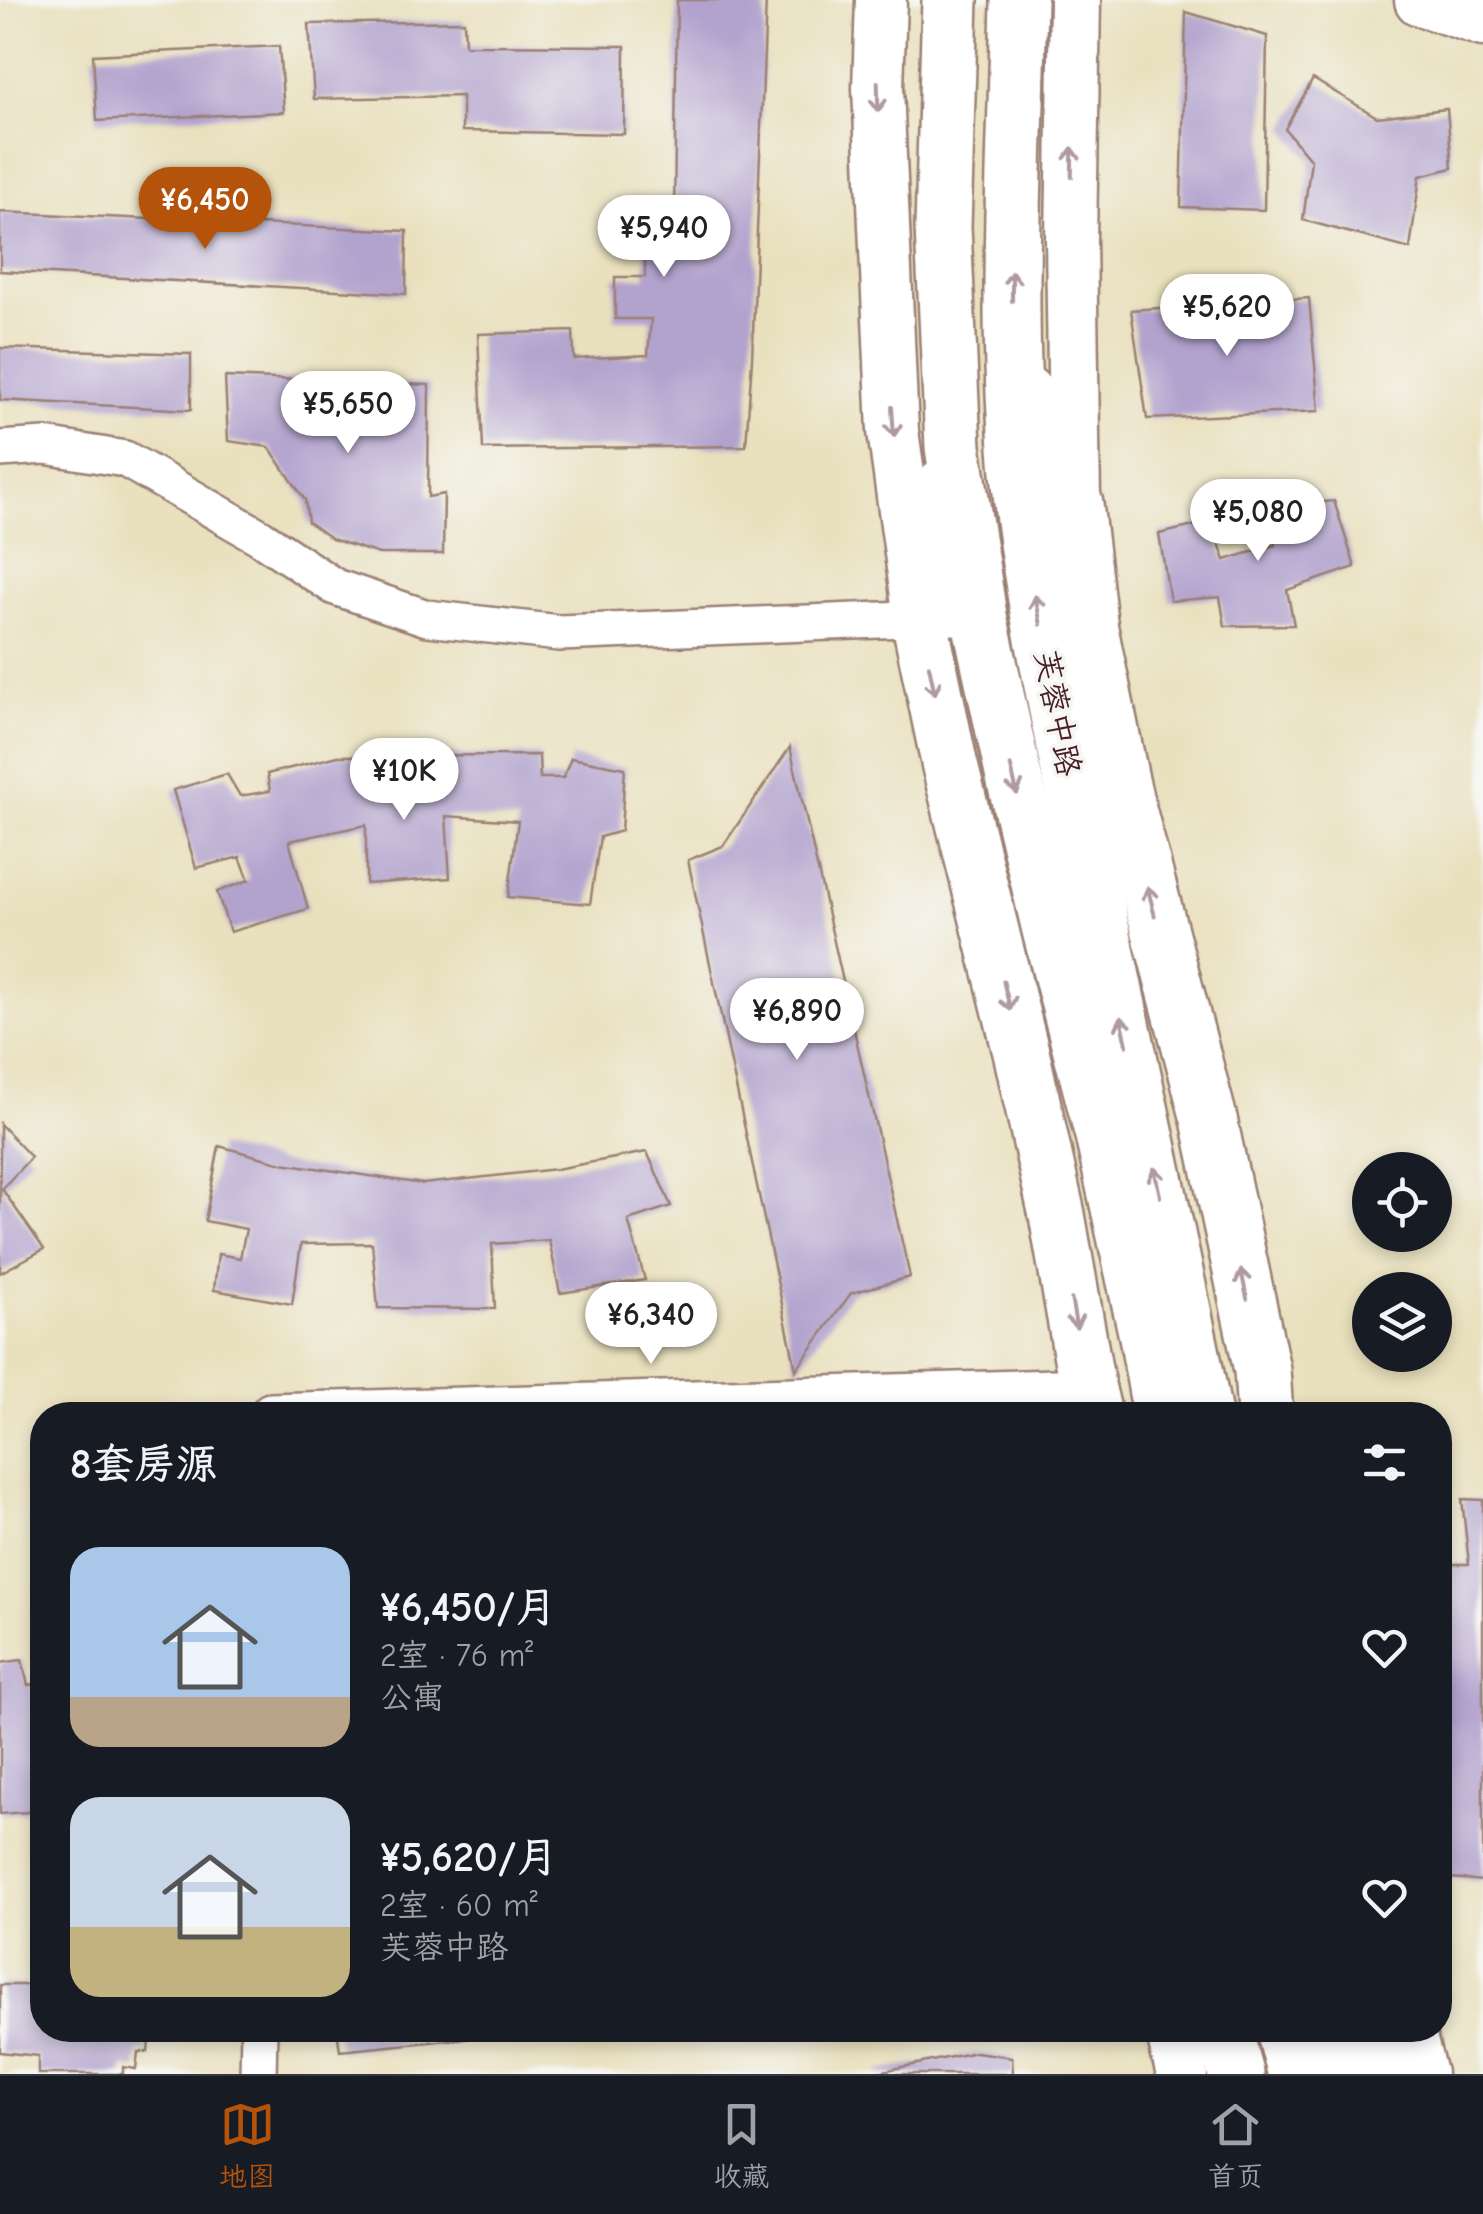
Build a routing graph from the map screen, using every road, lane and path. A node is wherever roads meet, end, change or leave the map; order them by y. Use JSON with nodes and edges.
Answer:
{"nodes":[{"id":1,"x":881,"y":0,"type":"edge"},
{"id":2,"x":950,"y":0,"type":"edge"},
{"id":3,"x":1019,"y":0,"type":"edge"},
{"id":4,"x":1075,"y":0,"type":"edge"},
{"id":5,"x":1420,"y":0,"type":"edge"},
{"id":6,"x":1483,"y":21,"type":"edge"},
{"id":7,"x":1013,"y":364,"type":"junction"},
{"id":8,"x":953,"y":447,"type":"junction"},
{"id":9,"x":0,"y":449,"type":"edge"},
{"id":10,"x":1075,"y":504,"type":"junction"},
{"id":11,"x":979,"y":616,"type":"junction"},
{"id":12,"x":919,"y":618,"type":"junction"},
{"id":13,"x":1124,"y":1130,"type":"junction"},
{"id":14,"x":1267,"y":1400,"type":"edge"},
{"id":15,"x":1089,"y":1402,"type":"edge"},
{"id":16,"x":1159,"y":1402,"type":"edge"},
{"id":17,"x":1200,"y":1402,"type":"edge"},
{"id":18,"x":259,"y":2042,"type":"edge"},
{"id":19,"x":1174,"y":2042,"type":"edge"},
{"id":20,"x":1227,"y":2042,"type":"edge"},
{"id":21,"x":1287,"y":2042,"type":"edge"},
{"id":22,"x":1331,"y":2042,"type":"edge"},
{"id":23,"x":1377,"y":2042,"type":"edge"},
{"id":24,"x":1412,"y":2042,"type":"edge"},
{"id":25,"x":258,"y":2074,"type":"edge"},
{"id":26,"x":1182,"y":2074,"type":"edge"},
{"id":27,"x":1236,"y":2074,"type":"edge"},
{"id":28,"x":1296,"y":2074,"type":"edge"},
{"id":29,"x":1340,"y":2074,"type":"edge"},
{"id":30,"x":1386,"y":2074,"type":"edge"},
{"id":31,"x":1421,"y":2074,"type":"edge"}],
"edges":[{"from":1,"to":12,"type":"street","one_way":true},
{"from":2,"to":8,"type":"main road"},
{"from":7,"to":3,"type":"main road","name":"芙蓉中路","one_way":true},
{"from":10,"to":4,"type":"street","one_way":true},
{"from":5,"to":6,"type":"street"},
{"from":7,"to":10,"type":"main road"},
{"from":13,"to":7,"type":"main road","name":"芙蓉中路","one_way":true},
{"from":8,"to":11,"type":"main road"},
{"from":8,"to":12,"type":"main road"},
{"from":9,"to":12,"type":"street"},
{"from":14,"to":10,"type":"main road","one_way":true},
{"from":11,"to":12,"type":"street"},
{"from":11,"to":13,"type":"main road","one_way":true},
{"from":12,"to":15,"type":"main road","one_way":true},
{"from":13,"to":16,"type":"main road","name":"芙蓉中路"},
{"from":17,"to":13,"type":"main road","name":"芙蓉中路","one_way":true},
{"from":18,"to":25,"type":"street"},
{"from":19,"to":26,"type":"street"},
{"from":20,"to":27,"type":"main road"},
{"from":21,"to":28,"type":"main road"},
{"from":22,"to":29,"type":"main road"},
{"from":23,"to":30,"type":"main road"},
{"from":24,"to":31,"type":"street"}]}
